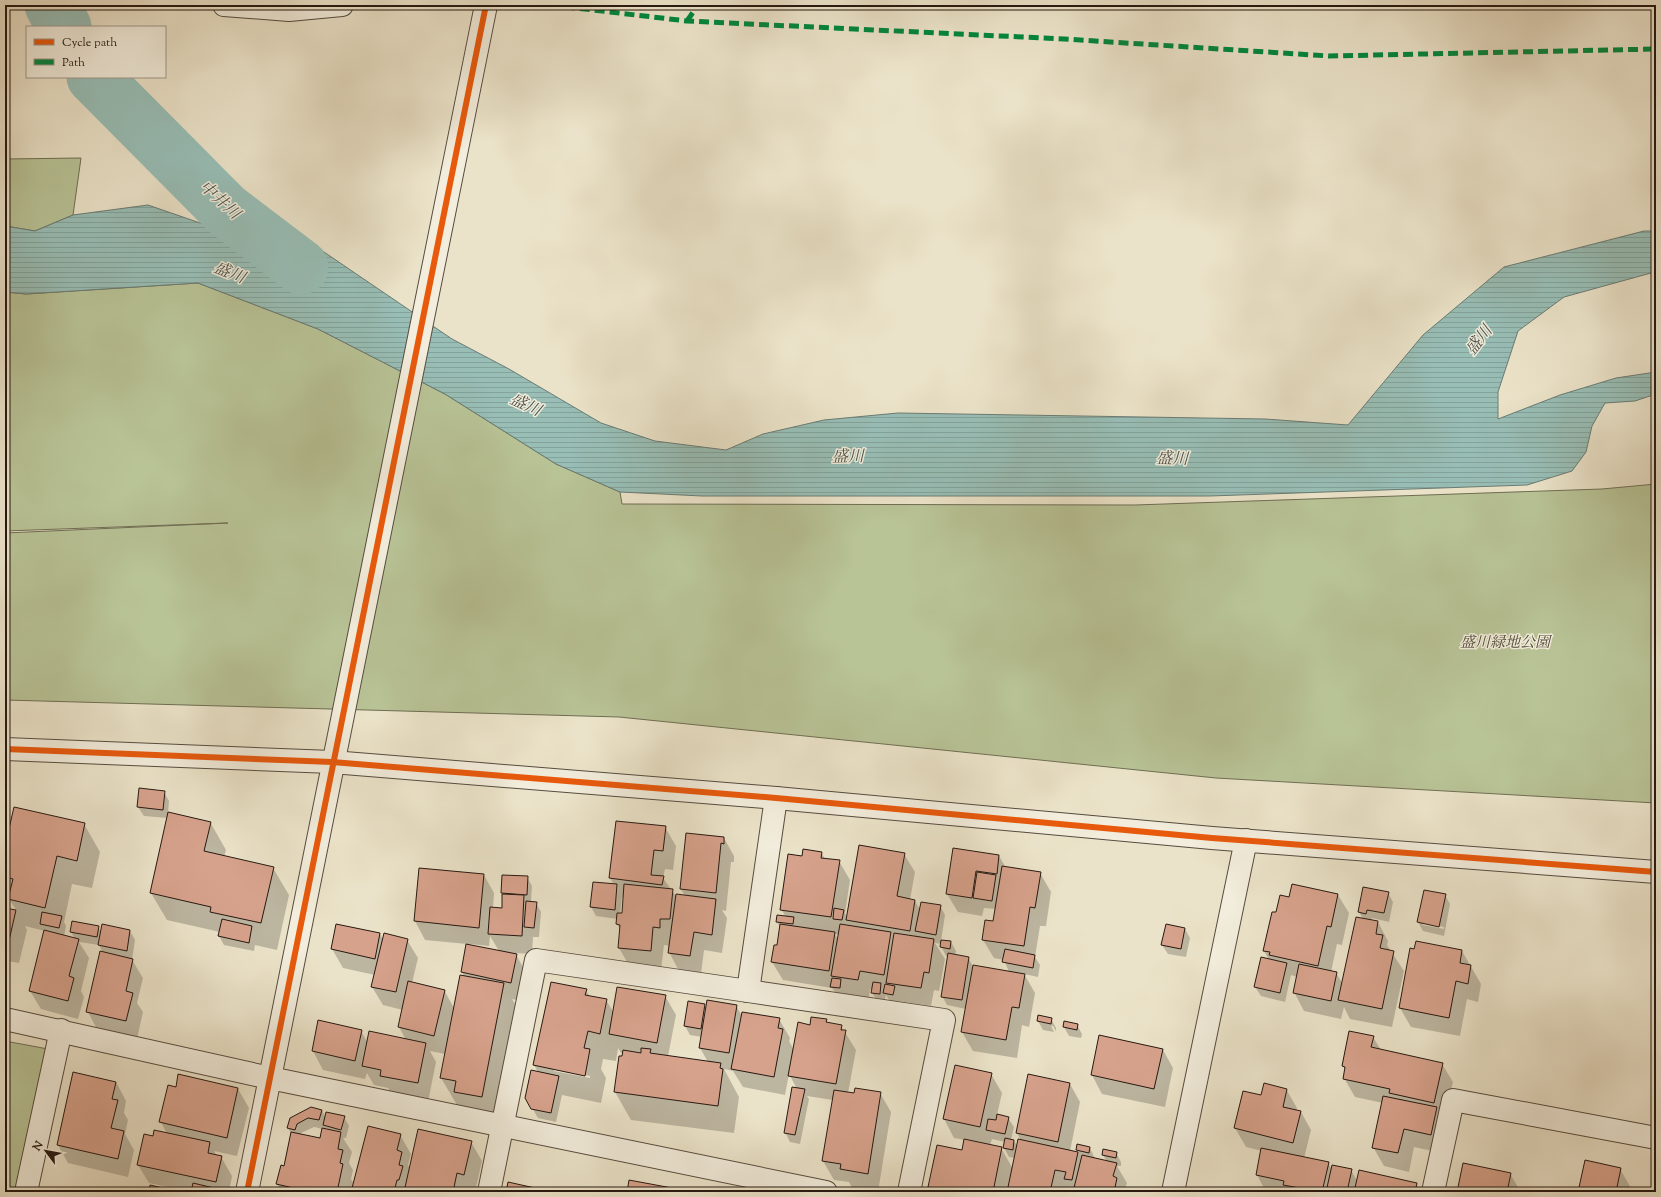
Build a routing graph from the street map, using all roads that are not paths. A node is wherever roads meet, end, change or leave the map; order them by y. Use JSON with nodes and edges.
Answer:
{"nodes":[{"id":1,"x":224,"y":5,"type":"edge"},
{"id":2,"x":342,"y":5,"type":"edge"},
{"id":3,"x":484,"y":11,"type":"edge"},
{"id":4,"x":5,"y":749,"type":"edge"},
{"id":5,"x":332,"y":762,"type":"junction"},
{"id":6,"x":776,"y":798,"type":"junction"},
{"id":7,"x":1246,"y":840,"type":"junction"},
{"id":8,"x":1656,"y":872,"type":"edge"},
{"id":9,"x":748,"y":991,"type":"junction"},
{"id":10,"x":5,"y":1018,"type":"edge"},
{"id":11,"x":61,"y":1030,"type":"junction"},
{"id":12,"x":270,"y":1078,"type":"junction"},
{"id":13,"x":502,"y":1126,"type":"junction"},
{"id":14,"x":1656,"y":1138,"type":"edge"},
{"id":15,"x":26,"y":1192,"type":"edge"},
{"id":16,"x":246,"y":1192,"type":"edge"},
{"id":17,"x":489,"y":1192,"type":"edge"},
{"id":18,"x":826,"y":1192,"type":"edge"},
{"id":19,"x":908,"y":1192,"type":"edge"},
{"id":20,"x":1173,"y":1192,"type":"edge"},
{"id":21,"x":1433,"y":1192,"type":"edge"}],
"edges":[{"from":1,"to":2,"type":"street"},
{"from":3,"to":5,"type":"street"},
{"from":4,"to":5,"type":"street"},
{"from":5,"to":6,"type":"street"},
{"from":5,"to":12,"type":"street"},
{"from":6,"to":7,"type":"street"},
{"from":6,"to":9,"type":"street"},
{"from":7,"to":8,"type":"street"},
{"from":7,"to":20,"type":"street"},
{"from":9,"to":13,"type":"street"},
{"from":9,"to":19,"type":"street"},
{"from":10,"to":11,"type":"street"},
{"from":11,"to":12,"type":"street"},
{"from":11,"to":15,"type":"street"},
{"from":12,"to":13,"type":"street"},
{"from":12,"to":16,"type":"street"},
{"from":13,"to":17,"type":"street"},
{"from":13,"to":18,"type":"street"},
{"from":14,"to":21,"type":"street"}]}
